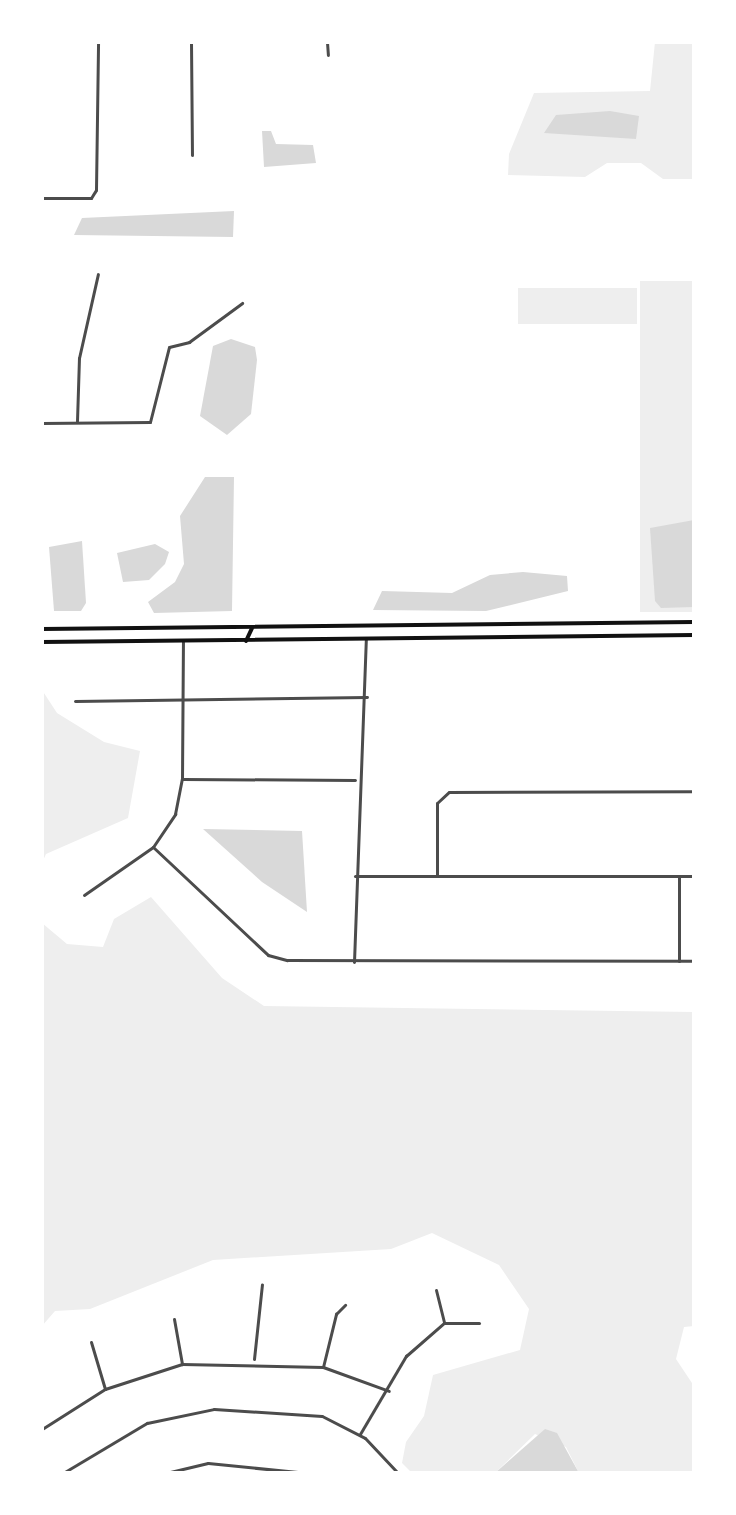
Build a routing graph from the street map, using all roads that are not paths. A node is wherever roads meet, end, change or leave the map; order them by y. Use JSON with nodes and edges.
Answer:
{"nodes":[{"id":1,"x":98,"y":42,"type":"edge"},
{"id":2,"x":191,"y":42,"type":"edge"},
{"id":3,"x":327,"y":42,"type":"edge"},
{"id":4,"x":328,"y":55,"type":"dead end"},
{"id":5,"x":192,"y":155,"type":"dead end"},
{"id":6,"x":42,"y":198,"type":"edge"},
{"id":7,"x":98,"y":274,"type":"dead end"},
{"id":8,"x":242,"y":303,"type":"dead end"},
{"id":9,"x":77,"y":421,"type":"junction"},
{"id":10,"x":42,"y":423,"type":"edge"},
{"id":11,"x":694,"y":622,"type":"edge"},
{"id":12,"x":580,"y":623,"type":"junction"},
{"id":13,"x":365,"y":626,"type":"junction"},
{"id":14,"x":252,"y":628,"type":"junction"},
{"id":15,"x":42,"y":629,"type":"edge"},
{"id":16,"x":580,"y":635,"type":"junction"},
{"id":17,"x":694,"y":635,"type":"edge"},
{"id":18,"x":366,"y":639,"type":"junction"},
{"id":19,"x":246,"y":641,"type":"junction"},
{"id":20,"x":42,"y":642,"type":"edge"},
{"id":21,"x":183,"y":642,"type":"junction"},
{"id":22,"x":183,"y":696,"type":"junction"},
{"id":23,"x":367,"y":697,"type":"junction"},
{"id":24,"x":75,"y":701,"type":"dead end"},
{"id":25,"x":182,"y":779,"type":"junction"},
{"id":26,"x":355,"y":780,"type":"junction"},
{"id":27,"x":694,"y":791,"type":"edge"},
{"id":28,"x":153,"y":847,"type":"junction"},
{"id":29,"x":437,"y":875,"type":"junction"},
{"id":30,"x":355,"y":876,"type":"junction"},
{"id":31,"x":679,"y":876,"type":"junction"},
{"id":32,"x":694,"y":876,"type":"edge"},
{"id":33,"x":84,"y":895,"type":"dead end"},
{"id":34,"x":679,"y":961,"type":"junction"},
{"id":35,"x":694,"y":961,"type":"edge"},
{"id":36,"x":354,"y":962,"type":"junction"},
{"id":37,"x":262,"y":1284,"type":"dead end"},
{"id":38,"x":436,"y":1290,"type":"dead end"},
{"id":39,"x":345,"y":1305,"type":"dead end"},
{"id":40,"x":174,"y":1319,"type":"dead end"},
{"id":41,"x":444,"y":1323,"type":"junction"},
{"id":42,"x":479,"y":1323,"type":"dead end"},
{"id":43,"x":91,"y":1342,"type":"dead end"},
{"id":44,"x":254,"y":1360,"type":"junction"},
{"id":45,"x":182,"y":1364,"type":"junction"},
{"id":46,"x":323,"y":1367,"type":"junction"},
{"id":47,"x":105,"y":1389,"type":"junction"},
{"id":48,"x":389,"y":1391,"type":"junction"},
{"id":49,"x":43,"y":1427,"type":"edge"},
{"id":50,"x":360,"y":1434,"type":"junction"},
{"id":51,"x":188,"y":1466,"type":"junction"},
{"id":52,"x":63,"y":1473,"type":"edge"},
{"id":53,"x":166,"y":1473,"type":"edge"},
{"id":54,"x":189,"y":1473,"type":"edge"},
{"id":55,"x":307,"y":1473,"type":"edge"},
{"id":56,"x":398,"y":1473,"type":"edge"}],
"edges":[{"from":1,"to":6,"type":"street"},
{"from":2,"to":5,"type":"street"},
{"from":3,"to":4,"type":"street"},
{"from":7,"to":9,"type":"street"},
{"from":8,"to":9,"type":"street"},
{"from":9,"to":10,"type":"street"},
{"from":11,"to":12,"type":"main road"},
{"from":12,"to":13,"type":"main road"},
{"from":12,"to":16,"type":"main road"},
{"from":13,"to":14,"type":"main road"},
{"from":13,"to":18,"type":"main road"},
{"from":14,"to":15,"type":"main road"},
{"from":14,"to":19,"type":"main road"},
{"from":16,"to":17,"type":"main road"},
{"from":16,"to":18,"type":"main road"},
{"from":18,"to":19,"type":"main road"},
{"from":18,"to":23,"type":"street"},
{"from":19,"to":21,"type":"main road"},
{"from":20,"to":21,"type":"main road"},
{"from":21,"to":22,"type":"street"},
{"from":22,"to":23,"type":"street"},
{"from":22,"to":24,"type":"street"},
{"from":22,"to":25,"type":"street"},
{"from":23,"to":26,"type":"street"},
{"from":25,"to":26,"type":"street"},
{"from":25,"to":28,"type":"street"},
{"from":26,"to":30,"type":"street"},
{"from":27,"to":29,"type":"street"},
{"from":28,"to":33,"type":"street"},
{"from":28,"to":36,"type":"street"},
{"from":29,"to":30,"type":"street"},
{"from":29,"to":31,"type":"street"},
{"from":30,"to":36,"type":"street"},
{"from":31,"to":32,"type":"street"},
{"from":31,"to":34,"type":"street"},
{"from":34,"to":35,"type":"street"},
{"from":34,"to":36,"type":"street"},
{"from":37,"to":44,"type":"street"},
{"from":38,"to":41,"type":"street"},
{"from":39,"to":46,"type":"street"},
{"from":40,"to":45,"type":"street"},
{"from":41,"to":42,"type":"street"},
{"from":41,"to":48,"type":"street"},
{"from":43,"to":47,"type":"street"},
{"from":44,"to":45,"type":"street"},
{"from":44,"to":46,"type":"street"},
{"from":45,"to":47,"type":"street"},
{"from":46,"to":48,"type":"street"},
{"from":47,"to":49,"type":"street"},
{"from":48,"to":50,"type":"street"},
{"from":50,"to":52,"type":"street"},
{"from":50,"to":56,"type":"street"},
{"from":51,"to":53,"type":"street"},
{"from":51,"to":54,"type":"street"},
{"from":51,"to":55,"type":"street"}]}
